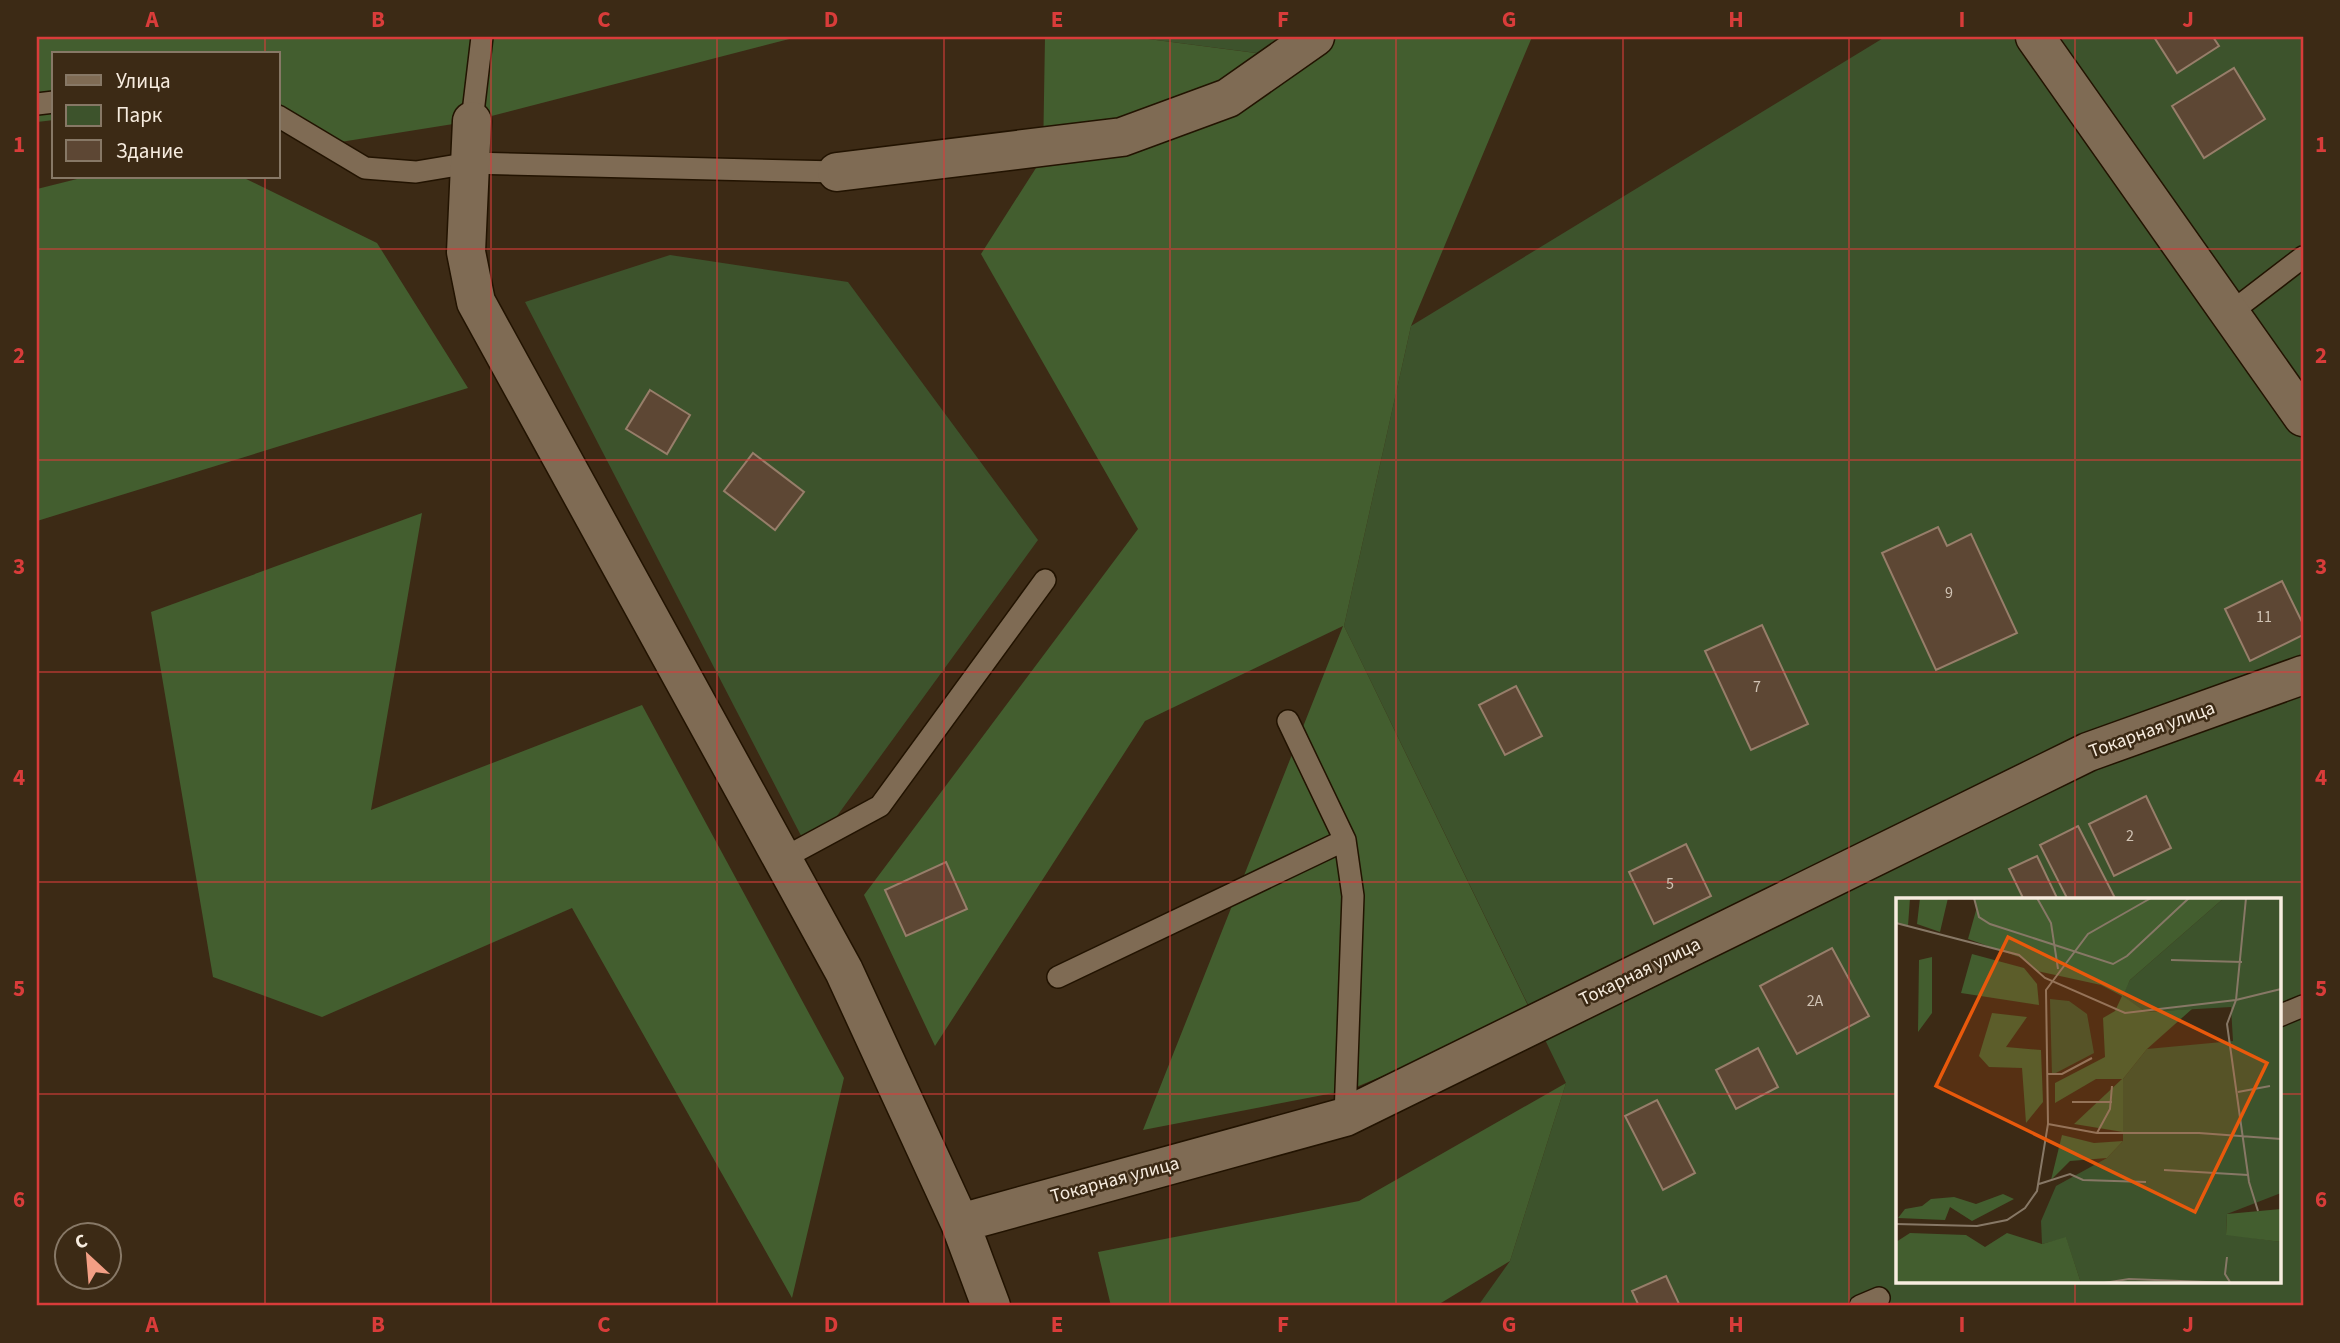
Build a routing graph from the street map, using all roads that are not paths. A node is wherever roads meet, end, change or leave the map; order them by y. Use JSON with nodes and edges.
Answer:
{"nodes":[{"id":1,"x":467,"y":37,"type":"edge"},
{"id":2,"x":1315,"y":37,"type":"edge"},
{"id":3,"x":2035,"y":37,"type":"edge"},
{"id":4,"x":480,"y":46,"type":"edge"},
{"id":5,"x":280,"y":117,"type":"edge"},
{"id":6,"x":472,"y":121,"type":"joint"},
{"id":7,"x":470,"y":163,"type":"junction"},
{"id":8,"x":837,"y":172,"type":"joint"},
{"id":9,"x":2303,"y":257,"type":"edge"},
{"id":10,"x":2230,"y":313,"type":"junction"},
{"id":11,"x":2303,"y":417,"type":"edge"},
{"id":12,"x":1045,"y":580,"type":"dead end"},
{"id":13,"x":2303,"y":675,"type":"edge"},
{"id":14,"x":1288,"y":721,"type":"dead end"},
{"id":15,"x":1345,"y":840,"type":"junction"},
{"id":16,"x":782,"y":859,"type":"junction"},
{"id":17,"x":1058,"y":977,"type":"dead end"},
{"id":18,"x":2303,"y":1006,"type":"edge"},
{"id":19,"x":2280,"y":1016,"type":"edge"},
{"id":20,"x":1345,"y":1117,"type":"junction"},
{"id":21,"x":960,"y":1223,"type":"junction"},
{"id":22,"x":991,"y":1306,"type":"edge"}],
"edges":[{"from":1,"to":4,"type":"lane"},
{"from":2,"to":8,"type":"street"},
{"from":3,"to":10,"type":"street"},
{"from":4,"to":6,"type":"lane"},
{"from":5,"to":7,"type":"lane"},
{"from":6,"to":7,"type":"street"},
{"from":7,"to":8,"type":"lane"},
{"from":7,"to":16,"type":"street"},
{"from":9,"to":10,"type":"lane"},
{"from":10,"to":11,"type":"street"},
{"from":12,"to":16,"type":"lane"},
{"from":13,"to":20,"type":"street","name":"Токарная улица"},
{"from":14,"to":15,"type":"lane"},
{"from":15,"to":17,"type":"lane"},
{"from":15,"to":20,"type":"lane"},
{"from":16,"to":21,"type":"street"},
{"from":18,"to":19,"type":"lane"},
{"from":20,"to":21,"type":"street","name":"Токарная улица"},
{"from":21,"to":22,"type":"street"}]}
